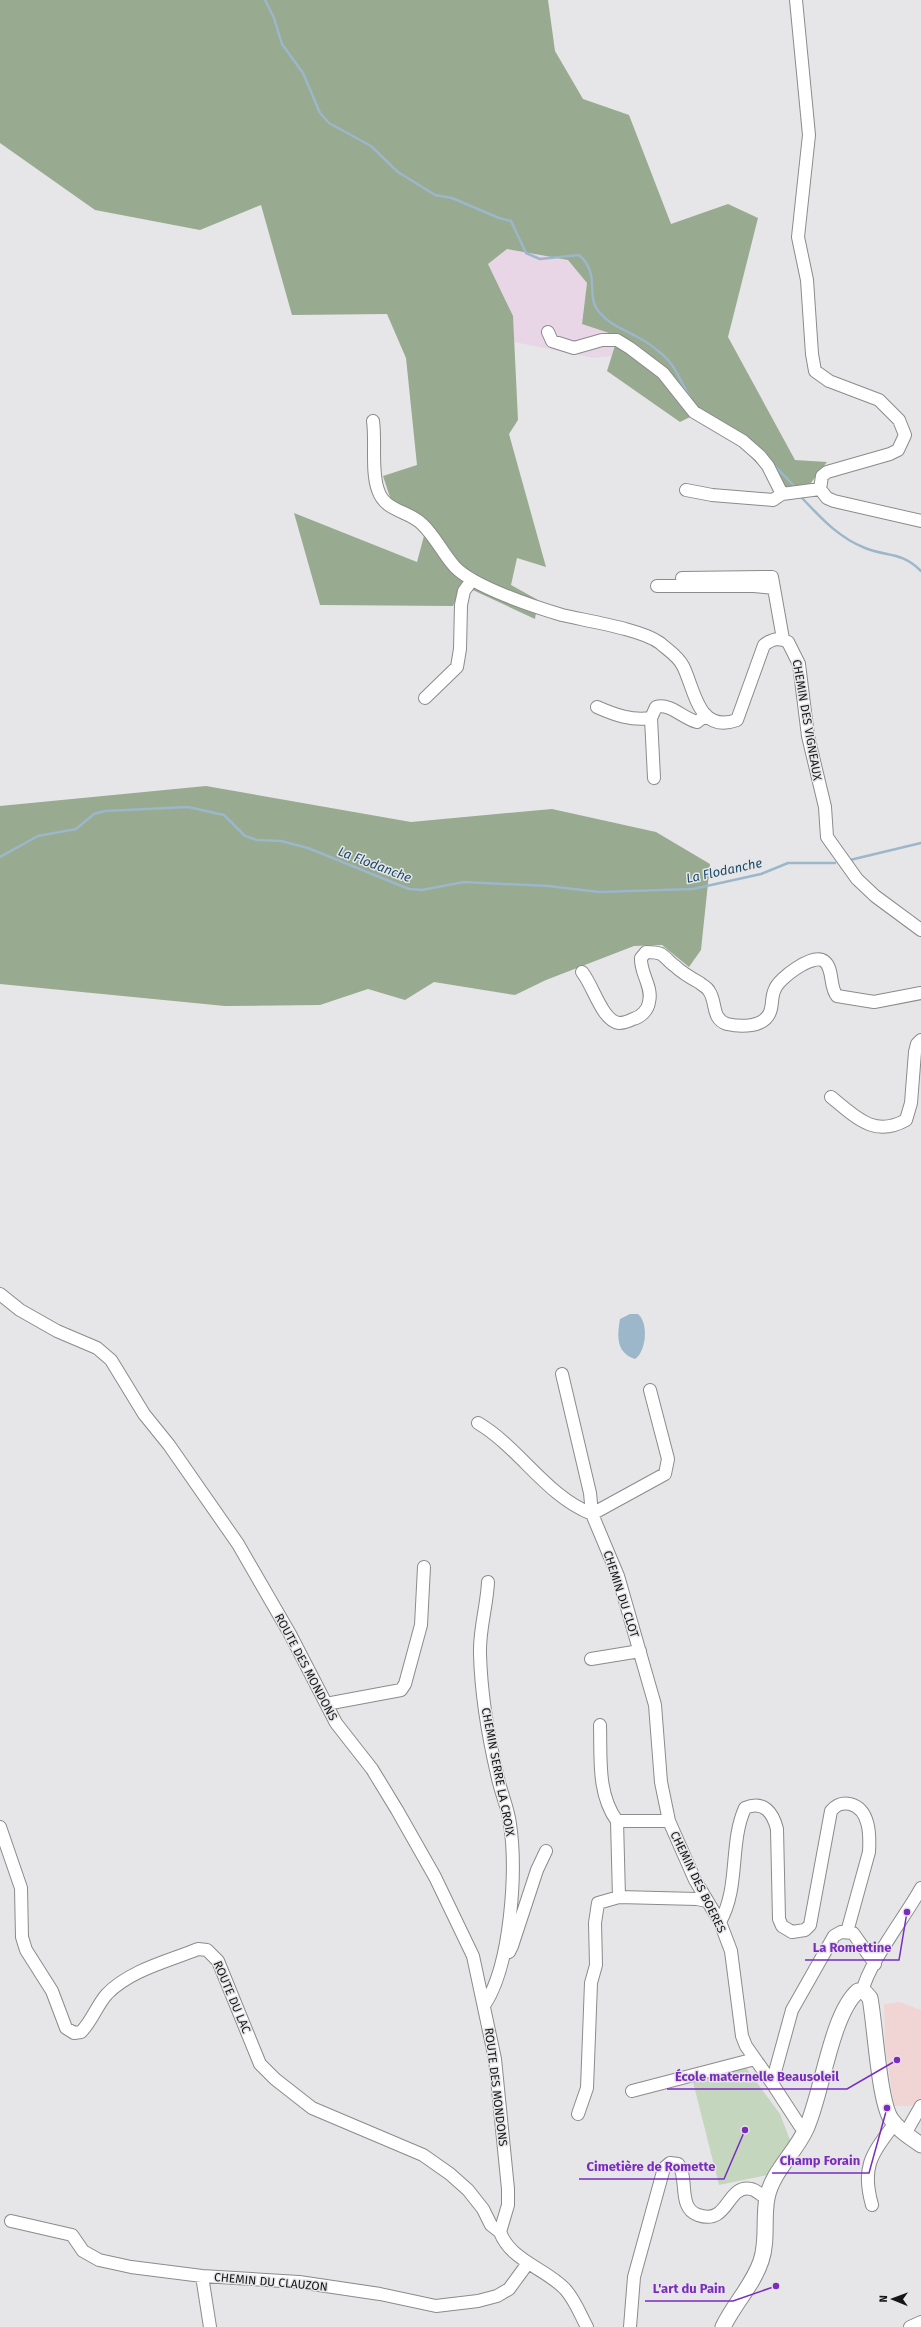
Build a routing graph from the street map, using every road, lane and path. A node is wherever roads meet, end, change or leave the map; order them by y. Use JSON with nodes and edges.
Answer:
{"nodes":[{"id":1,"x":796,"y":0,"type":"edge"},
{"id":2,"x":548,"y":332,"type":"dead end"},
{"id":3,"x":373,"y":421,"type":"dead end"},
{"id":4,"x":820,"y":489,"type":"junction"},
{"id":5,"x":686,"y":490,"type":"dead end"},
{"id":6,"x":782,"y":494,"type":"junction"},
{"id":7,"x":921,"y":521,"type":"edge"},
{"id":8,"x":682,"y":578,"type":"dead end"},
{"id":9,"x":472,"y":580,"type":"junction"},
{"id":10,"x":657,"y":586,"type":"dead end"},
{"id":11,"x":774,"y":588,"type":"junction"},
{"id":12,"x":783,"y":639,"type":"junction"},
{"id":13,"x":425,"y":698,"type":"dead end"},
{"id":14,"x":597,"y":707,"type":"dead end"},
{"id":15,"x":706,"y":715,"type":"junction"},
{"id":16,"x":651,"y":718,"type":"junction"},
{"id":17,"x":654,"y":778,"type":"dead end"},
{"id":18,"x":921,"y":930,"type":"edge"},
{"id":19,"x":582,"y":972,"type":"dead end"},
{"id":20,"x":921,"y":993,"type":"edge"},
{"id":21,"x":921,"y":1040,"type":"edge"},
{"id":22,"x":831,"y":1097,"type":"dead end"},
{"id":23,"x":0,"y":1294,"type":"edge"},
{"id":24,"x":562,"y":1374,"type":"dead end"},
{"id":25,"x":650,"y":1390,"type":"dead end"},
{"id":26,"x":478,"y":1423,"type":"dead end"},
{"id":27,"x":592,"y":1514,"type":"junction"},
{"id":28,"x":424,"y":1567,"type":"dead end"},
{"id":29,"x":488,"y":1582,"type":"dead end"},
{"id":30,"x":640,"y":1651,"type":"junction"},
{"id":31,"x":590,"y":1659,"type":"dead end"},
{"id":32,"x":326,"y":1704,"type":"junction"},
{"id":33,"x":600,"y":1726,"type":"dead end"},
{"id":34,"x":617,"y":1821,"type":"junction"},
{"id":35,"x":669,"y":1821,"type":"junction"},
{"id":36,"x":0,"y":1827,"type":"edge"},
{"id":37,"x":546,"y":1851,"type":"dead end"},
{"id":38,"x":921,"y":1888,"type":"edge"},
{"id":39,"x":619,"y":1897,"type":"junction"},
{"id":40,"x":707,"y":1901,"type":"junction"},
{"id":41,"x":720,"y":1922,"type":"junction"},
{"id":42,"x":847,"y":1932,"type":"junction"},
{"id":43,"x":501,"y":1963,"type":"junction"},
{"id":44,"x":875,"y":1964,"type":"junction"},
{"id":45,"x":863,"y":1990,"type":"junction"},
{"id":46,"x":485,"y":2004,"type":"junction"},
{"id":47,"x":755,"y":2059,"type":"junction"},
{"id":48,"x":772,"y":2083,"type":"junction"},
{"id":49,"x":632,"y":2091,"type":"dead end"},
{"id":50,"x":921,"y":2106,"type":"edge"},
{"id":51,"x":578,"y":2114,"type":"dead end"},
{"id":52,"x":900,"y":2129,"type":"junction"},
{"id":53,"x":805,"y":2130,"type":"junction"},
{"id":54,"x":921,"y":2145,"type":"edge"},
{"id":55,"x":767,"y":2198,"type":"junction"},
{"id":56,"x":872,"y":2205,"type":"dead end"},
{"id":57,"x":11,"y":2221,"type":"dead end"},
{"id":58,"x":500,"y":2232,"type":"junction"},
{"id":59,"x":528,"y":2263,"type":"junction"},
{"id":60,"x":202,"y":2276,"type":"junction"},
{"id":61,"x":921,"y":2322,"type":"edge"},
{"id":62,"x":210,"y":2327,"type":"edge"},
{"id":63,"x":587,"y":2327,"type":"edge"},
{"id":64,"x":630,"y":2327,"type":"edge"},
{"id":65,"x":723,"y":2327,"type":"edge"},
{"id":66,"x":910,"y":2327,"type":"edge"}],
"edges":[{"from":1,"to":4,"type":"street"},
{"from":2,"to":6,"type":"street"},
{"from":3,"to":9,"type":"street"},
{"from":4,"to":6,"type":"street"},
{"from":4,"to":7,"type":"street"},
{"from":5,"to":6,"type":"street"},
{"from":8,"to":11,"type":"street"},
{"from":9,"to":13,"type":"street"},
{"from":9,"to":15,"type":"street"},
{"from":10,"to":11,"type":"street"},
{"from":11,"to":12,"type":"street"},
{"from":12,"to":15,"type":"street"},
{"from":12,"to":18,"type":"street","name":"CHEMIN DES VIGNEAUX"},
{"from":14,"to":16,"type":"street"},
{"from":15,"to":16,"type":"street"},
{"from":16,"to":17,"type":"street"},
{"from":19,"to":20,"type":"street"},
{"from":21,"to":22,"type":"street"},
{"from":23,"to":32,"type":"street","name":"ROUTE DES MONDONS"},
{"from":24,"to":27,"type":"street","name":"CHEMIN DU CLOT"},
{"from":25,"to":27,"type":"street"},
{"from":26,"to":27,"type":"street"},
{"from":27,"to":30,"type":"street","name":"CHEMIN DU CLOT"},
{"from":28,"to":32,"type":"street"},
{"from":29,"to":43,"type":"street","name":"CHEMIN SERRE LA CROIX"},
{"from":30,"to":31,"type":"street"},
{"from":30,"to":35,"type":"street","name":"CHEMIN DU CLOT"},
{"from":32,"to":46,"type":"street","name":"ROUTE DES MONDONS"},
{"from":33,"to":34,"type":"street"},
{"from":34,"to":35,"type":"street","name":"CHEMIN DES BOERES"},
{"from":34,"to":39,"type":"street"},
{"from":35,"to":40,"type":"street","name":"CHEMIN DES BOERES"},
{"from":36,"to":58,"type":"street","name":"ROUTE DU LAC"},
{"from":37,"to":43,"type":"street","name":"CHEMIN SERRE LA CROIX"},
{"from":38,"to":44,"type":"street"},
{"from":39,"to":40,"type":"street"},
{"from":39,"to":51,"type":"street"},
{"from":40,"to":41,"type":"street","name":"CHEMIN DES BOERES"},
{"from":41,"to":42,"type":"street"},
{"from":41,"to":47,"type":"street","name":"CHEMIN DES BOERES"},
{"from":42,"to":44,"type":"street"},
{"from":42,"to":48,"type":"street"},
{"from":43,"to":46,"type":"street","name":"CHEMIN SERRE LA CROIX"},
{"from":44,"to":45,"type":"street"},
{"from":45,"to":52,"type":"main road"},
{"from":45,"to":53,"type":"main road"},
{"from":46,"to":58,"type":"street","name":"ROUTE DES MONDONS"},
{"from":47,"to":48,"type":"street","name":"CHEMIN DES BOERES"},
{"from":47,"to":49,"type":"street"},
{"from":48,"to":53,"type":"street","name":"CHEMIN DES BOERES"},
{"from":50,"to":52,"type":"street"},
{"from":52,"to":54,"type":"main road"},
{"from":52,"to":56,"type":"street"},
{"from":53,"to":55,"type":"main road"},
{"from":55,"to":64,"type":"street"},
{"from":55,"to":65,"type":"main road"},
{"from":57,"to":60,"type":"street","name":"CHEMIN DU CLAUZON"},
{"from":58,"to":59,"type":"street"},
{"from":59,"to":60,"type":"street","name":"CHEMIN DU CLAUZON"},
{"from":59,"to":63,"type":"street"},
{"from":60,"to":62,"type":"street"},
{"from":61,"to":66,"type":"street"}]}
